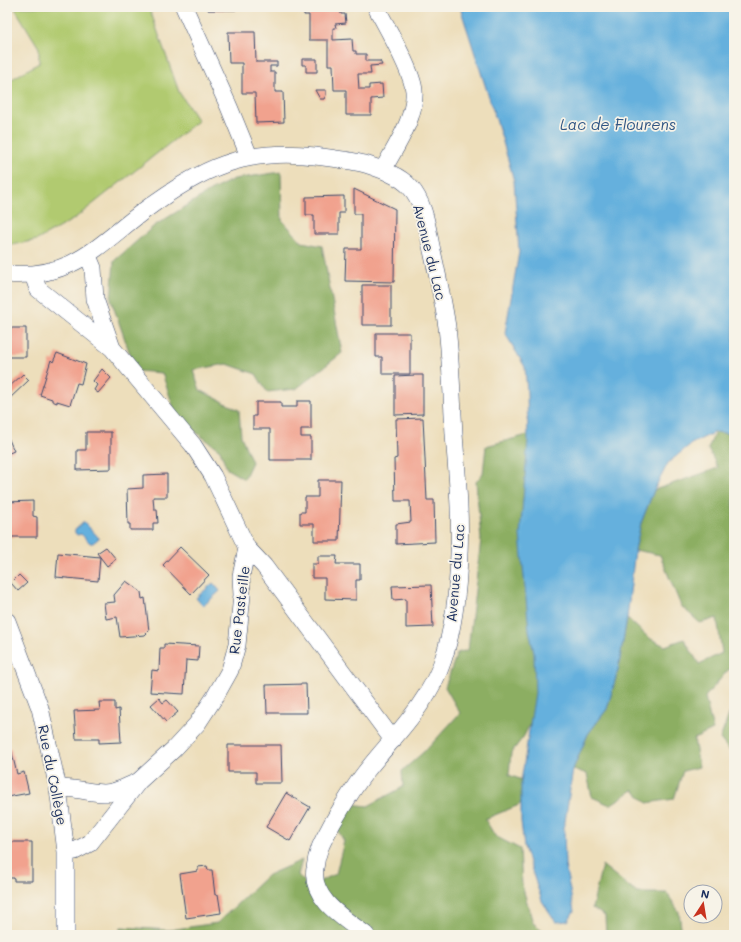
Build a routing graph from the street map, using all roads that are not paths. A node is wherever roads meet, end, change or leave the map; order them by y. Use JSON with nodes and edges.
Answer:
{"nodes":[{"id":1,"x":376,"y":7,"type":"edge"},
{"id":2,"x":185,"y":8,"type":"edge"},
{"id":3,"x":249,"y":156,"type":"junction"},
{"id":4,"x":383,"y":170,"type":"junction"},
{"id":5,"x":88,"y":256,"type":"junction"},
{"id":6,"x":7,"y":274,"type":"edge"},
{"id":7,"x":33,"y":275,"type":"junction"},
{"id":8,"x":112,"y":348,"type":"junction"},
{"id":9,"x":247,"y":548,"type":"junction"},
{"id":10,"x":7,"y":621,"type":"edge"},
{"id":11,"x":393,"y":740,"type":"junction"},
{"id":12,"x":138,"y":781,"type":"junction"},
{"id":13,"x":58,"y":788,"type":"junction"},
{"id":14,"x":66,"y":852,"type":"junction"},
{"id":15,"x":66,"y":935,"type":"edge"},
{"id":16,"x":366,"y":935,"type":"edge"}],
"edges":[{"from":1,"to":4,"type":"street"},
{"from":2,"to":3,"type":"street"},
{"from":3,"to":4,"type":"street","name":"Avenue du Lac"},
{"from":3,"to":5,"type":"street","name":"Avenue du Lac"},
{"from":4,"to":11,"type":"street","name":"Avenue du Lac"},
{"from":5,"to":7,"type":"street","name":"Avenue du Lac"},
{"from":5,"to":8,"type":"street","name":"Rue Pasteille"},
{"from":6,"to":7,"type":"street"},
{"from":7,"to":8,"type":"street","name":"Rue Pasteille"},
{"from":8,"to":9,"type":"street","name":"Rue Pasteille"},
{"from":9,"to":11,"type":"street","name":"Rue Pasteille"},
{"from":9,"to":12,"type":"street","name":"Rue Pasteille"},
{"from":10,"to":13,"type":"street","name":"Rue du Collège"},
{"from":11,"to":16,"type":"street","name":"Avenue du Lac"},
{"from":12,"to":13,"type":"street","name":"Rue Pasteille"},
{"from":12,"to":14,"type":"street","name":"Rue Pasteille"},
{"from":13,"to":14,"type":"street","name":"Rue du Collège"},
{"from":14,"to":15,"type":"street","name":"Rue du Collège"}]}
